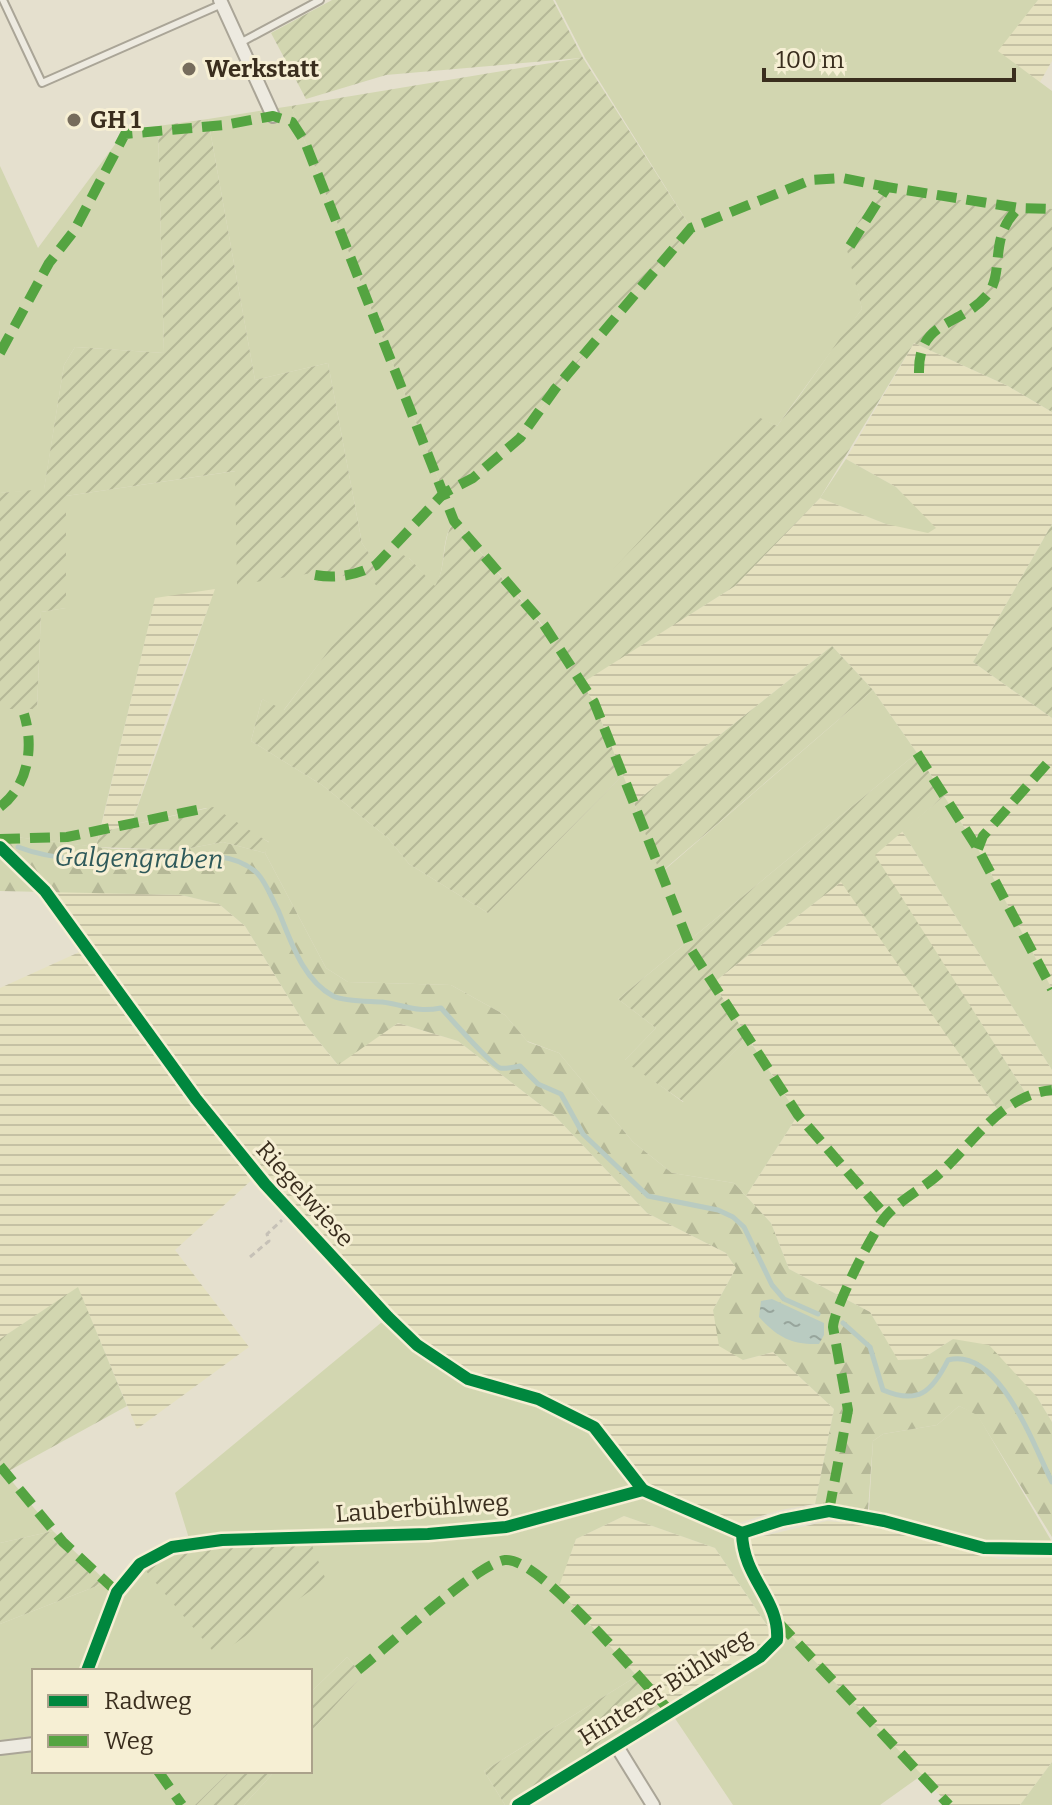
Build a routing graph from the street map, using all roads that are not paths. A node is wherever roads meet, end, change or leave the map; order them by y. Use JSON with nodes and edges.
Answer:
{"nodes":[{"id":1,"x":3,"y":0,"type":"edge"},
{"id":2,"x":320,"y":0,"type":"edge"},
{"id":3,"x":221,"y":2,"type":"edge"},
{"id":4,"x":240,"y":43,"type":"junction"},
{"id":5,"x":273,"y":116,"type":"dead end"},
{"id":6,"x":0,"y":847,"type":"edge"},
{"id":7,"x":643,"y":1490,"type":"junction"},
{"id":8,"x":742,"y":1533,"type":"junction"},
{"id":9,"x":1052,"y":1549,"type":"edge"},
{"id":10,"x":88,"y":1669,"type":"edge"},
{"id":11,"x":32,"y":1744,"type":"edge"},
{"id":12,"x":616,"y":1745,"type":"junction"},
{"id":13,"x":0,"y":1748,"type":"edge"},
{"id":14,"x":518,"y":1805,"type":"edge"},
{"id":15,"x":653,"y":1805,"type":"edge"}],
"edges":[{"from":1,"to":3,"type":"lane"},
{"from":2,"to":4,"type":"lane"},
{"from":3,"to":4,"type":"street"},
{"from":4,"to":5,"type":"street"},
{"from":6,"to":7,"type":"street","name":"Riegelwiese"},
{"from":7,"to":8,"type":"street"},
{"from":7,"to":10,"type":"street","name":"Lauberbühlweg"},
{"from":8,"to":9,"type":"street"},
{"from":8,"to":12,"type":"street","name":"Hinterer Bühlweg"},
{"from":11,"to":13,"type":"street"},
{"from":12,"to":14,"type":"street","name":"Hinterer Bühlweg"},
{"from":12,"to":15,"type":"street"}]}
